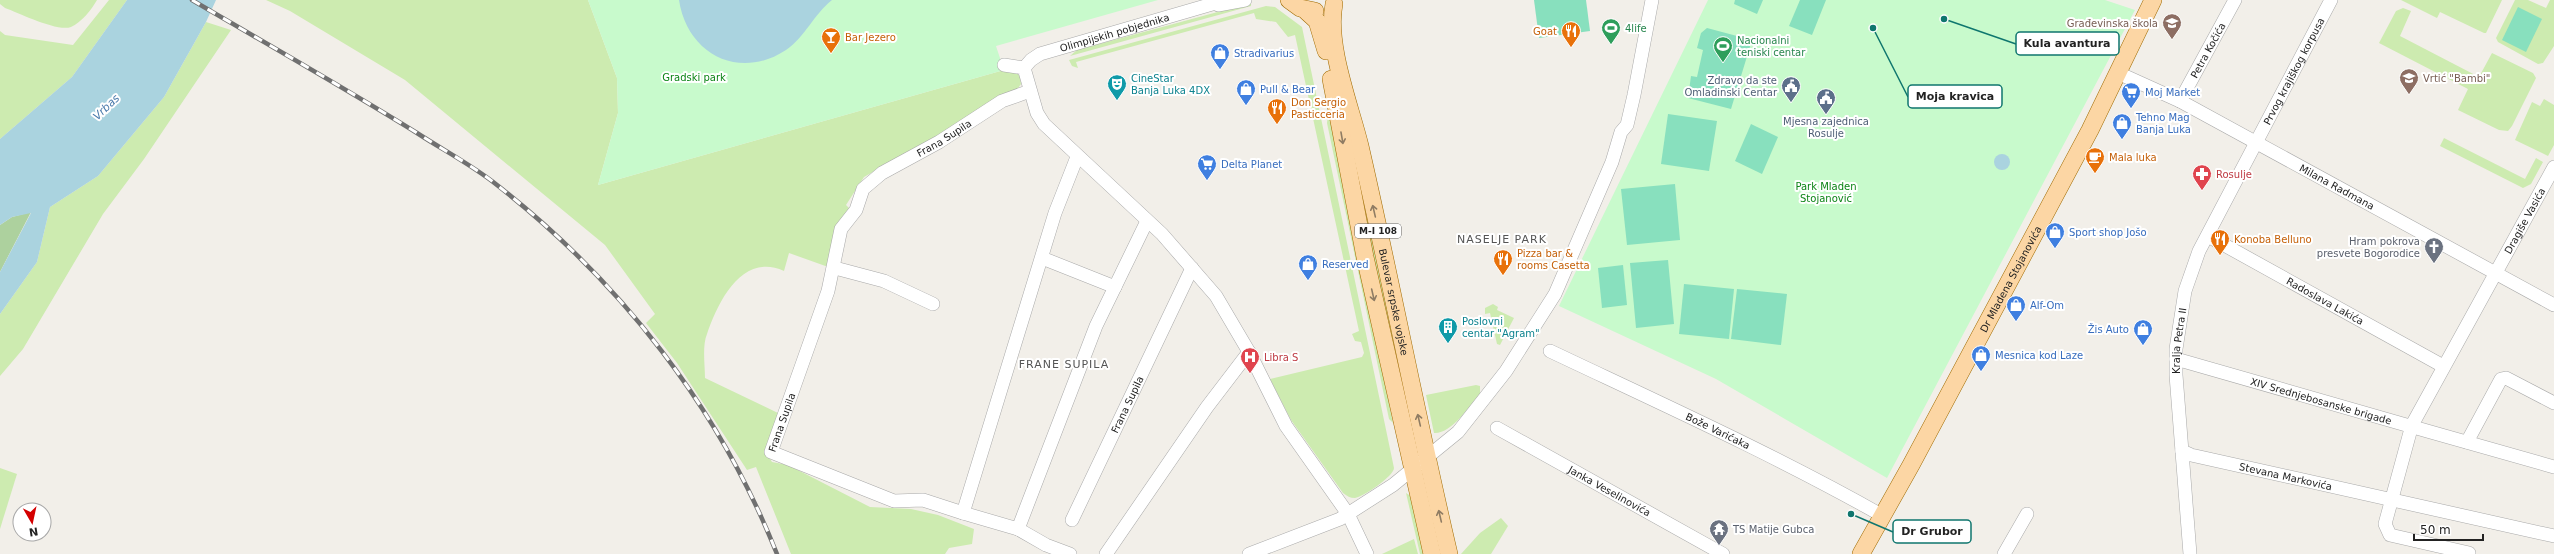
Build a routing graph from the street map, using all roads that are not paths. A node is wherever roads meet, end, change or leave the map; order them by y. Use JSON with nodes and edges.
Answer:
{"nodes":[{"id":1,"x":1226,"y":0,"type":"edge"},
{"id":2,"x":1245,"y":0,"type":"edge"},
{"id":3,"x":1646,"y":0,"type":"edge"},
{"id":4,"x":1652,"y":0,"type":"edge"},
{"id":5,"x":2153,"y":0,"type":"edge"},
{"id":6,"x":2235,"y":0,"type":"edge"},
{"id":7,"x":2331,"y":0,"type":"edge"},
{"id":8,"x":1336,"y":2,"type":"edge"},
{"id":9,"x":1294,"y":3,"type":"edge"},
{"id":10,"x":1210,"y":6,"type":"junction"},
{"id":11,"x":1004,"y":65,"type":"dead end"},
{"id":12,"x":1024,"y":68,"type":"junction"},
{"id":13,"x":2118,"y":72,"type":"junction"},
{"id":14,"x":1030,"y":91,"type":"junction"},
{"id":15,"x":2180,"y":101,"type":"junction"},
{"id":16,"x":1621,"y":132,"type":"junction"},
{"id":17,"x":2257,"y":144,"type":"junction"},
{"id":18,"x":1077,"y":157,"type":"junction"},
{"id":19,"x":2554,"y":167,"type":"edge"},
{"id":20,"x":2549,"y":188,"type":"edge"},
{"id":21,"x":1147,"y":221,"type":"junction"},
{"id":22,"x":2208,"y":236,"type":"junction"},
{"id":23,"x":1042,"y":258,"type":"junction"},
{"id":24,"x":835,"y":268,"type":"junction"},
{"id":25,"x":1192,"y":268,"type":"junction"},
{"id":26,"x":2494,"y":273,"type":"junction"},
{"id":27,"x":1115,"y":287,"type":"junction"},
{"id":28,"x":933,"y":304,"type":"dead end"},
{"id":29,"x":2554,"y":305,"type":"edge"},
{"id":30,"x":1550,"y":351,"type":"dead end"},
{"id":31,"x":1249,"y":352,"type":"junction"},
{"id":32,"x":2176,"y":359,"type":"junction"},
{"id":33,"x":2443,"y":366,"type":"junction"},
{"id":34,"x":2554,"y":403,"type":"edge"},
{"id":35,"x":2412,"y":425,"type":"junction"},
{"id":36,"x":1497,"y":428,"type":"dead end"},
{"id":37,"x":2466,"y":442,"type":"junction"},
{"id":38,"x":2182,"y":451,"type":"junction"},
{"id":39,"x":1427,"y":459,"type":"junction"},
{"id":40,"x":2554,"y":467,"type":"edge"},
{"id":41,"x":1412,"y":471,"type":"junction"},
{"id":42,"x":2391,"y":498,"type":"junction"},
{"id":43,"x":963,"y":513,"type":"junction"},
{"id":44,"x":1348,"y":514,"type":"junction"},
{"id":45,"x":2027,"y":514,"type":"dead end"},
{"id":46,"x":1883,"y":516,"type":"junction"},
{"id":47,"x":1072,"y":520,"type":"dead end"},
{"id":48,"x":1018,"y":529,"type":"junction"},
{"id":49,"x":2554,"y":536,"type":"edge"},
{"id":50,"x":2469,"y":553,"type":"edge"},
{"id":51,"x":1070,"y":554,"type":"edge"},
{"id":52,"x":1106,"y":554,"type":"edge"},
{"id":53,"x":1249,"y":554,"type":"edge"},
{"id":54,"x":1367,"y":554,"type":"edge"},
{"id":55,"x":1432,"y":554,"type":"edge"},
{"id":56,"x":1449,"y":554,"type":"edge"},
{"id":57,"x":1723,"y":554,"type":"edge"},
{"id":58,"x":1861,"y":554,"type":"edge"},
{"id":59,"x":2004,"y":554,"type":"edge"},
{"id":60,"x":2190,"y":554,"type":"edge"}],
"edges":[{"from":1,"to":10,"type":"street","name":"Olimpijskih pobjednika"},
{"from":2,"to":10,"type":"street","name":"Olimpijskih pobjednika"},
{"from":3,"to":16,"type":"street"},
{"from":4,"to":16,"type":"street"},
{"from":5,"to":13,"type":"main road","name":"Dr Mladena Stojanovića"},
{"from":6,"to":15,"type":"street","name":"Petra Kočića"},
{"from":7,"to":17,"type":"street","name":"Prvog krajiškog korpusa"},
{"from":8,"to":9,"type":"main road","name":"Bulevar srpske vojske","number":"M-I 108"},
{"from":39,"to":8,"type":"main road","name":"Bulevar srpske vojske","number":"M-I 108","one_way":true},
{"from":9,"to":41,"type":"main road","name":"Bulevar srpske vojske","number":"M-I 108","one_way":true},
{"from":10,"to":12,"type":"street","name":"Olimpijskih pobjednika"},
{"from":11,"to":12,"type":"street"},
{"from":12,"to":14,"type":"street"},
{"from":13,"to":15,"type":"street","name":"Milana Radmana"},
{"from":13,"to":46,"type":"main road","name":"Dr Mladena Stojanovića"},
{"from":14,"to":18,"type":"street"},
{"from":14,"to":24,"type":"street","name":"Frana Supila"},
{"from":15,"to":17,"type":"street","name":"Milana Radmana"},
{"from":16,"to":39,"type":"street"},
{"from":17,"to":22,"type":"street","name":"Kralja Petra II"},
{"from":17,"to":26,"type":"street","name":"Milana Radmana"},
{"from":18,"to":21,"type":"street"},
{"from":18,"to":23,"type":"street"},
{"from":19,"to":20,"type":"street","name":"Dragiše Vasića"},
{"from":20,"to":26,"type":"street","name":"Dragiše Vasića"},
{"from":21,"to":25,"type":"street"},
{"from":21,"to":27,"type":"street"},
{"from":22,"to":32,"type":"street","name":"Kralja Petra II"},
{"from":22,"to":33,"type":"street","name":"Radoslava Lakića"},
{"from":23,"to":27,"type":"street"},
{"from":23,"to":43,"type":"street"},
{"from":24,"to":28,"type":"street"},
{"from":24,"to":43,"type":"street","name":"Frana Supila"},
{"from":25,"to":31,"type":"street"},
{"from":25,"to":47,"type":"street","name":"Frana Supila"},
{"from":26,"to":29,"type":"street","name":"Milana Radmana"},
{"from":26,"to":33,"type":"street"},
{"from":27,"to":48,"type":"street"},
{"from":30,"to":46,"type":"street","name":"Bože Varićaka"},
{"from":31,"to":44,"type":"street"},
{"from":31,"to":52,"type":"street"},
{"from":32,"to":35,"type":"street","name":"XIV Srednjebosanske brigade"},
{"from":32,"to":38,"type":"street","name":"Kralja Petra II"},
{"from":33,"to":35,"type":"street"},
{"from":34,"to":37,"type":"street"},
{"from":35,"to":37,"type":"street","name":"XIV Srednjebosanske brigade"},
{"from":35,"to":42,"type":"street"},
{"from":36,"to":57,"type":"street","name":"Janka Veselinovića"},
{"from":37,"to":40,"type":"street","name":"XIV Srednjebosanske brigade"},
{"from":38,"to":42,"type":"street","name":"Stevana Markovića"},
{"from":38,"to":60,"type":"street","name":"Kralja Petra II"},
{"from":39,"to":41,"type":"street"},
{"from":56,"to":39,"type":"main road","name":"Bulevar srpske vojske","number":"M-I 108","one_way":true},
{"from":41,"to":44,"type":"street"},
{"from":41,"to":55,"type":"main road","name":"Bulevar srpske vojske","number":"M-I 108"},
{"from":42,"to":49,"type":"street","name":"Stevana Markovića"},
{"from":42,"to":50,"type":"street"},
{"from":43,"to":48,"type":"street","name":"Frana Supila"},
{"from":44,"to":53,"type":"street"},
{"from":44,"to":54,"type":"street"},
{"from":45,"to":59,"type":"street"},
{"from":46,"to":58,"type":"main road","name":"Dr Mladena Stojanovića"},
{"from":48,"to":51,"type":"street","name":"Frana Supila"}]}
